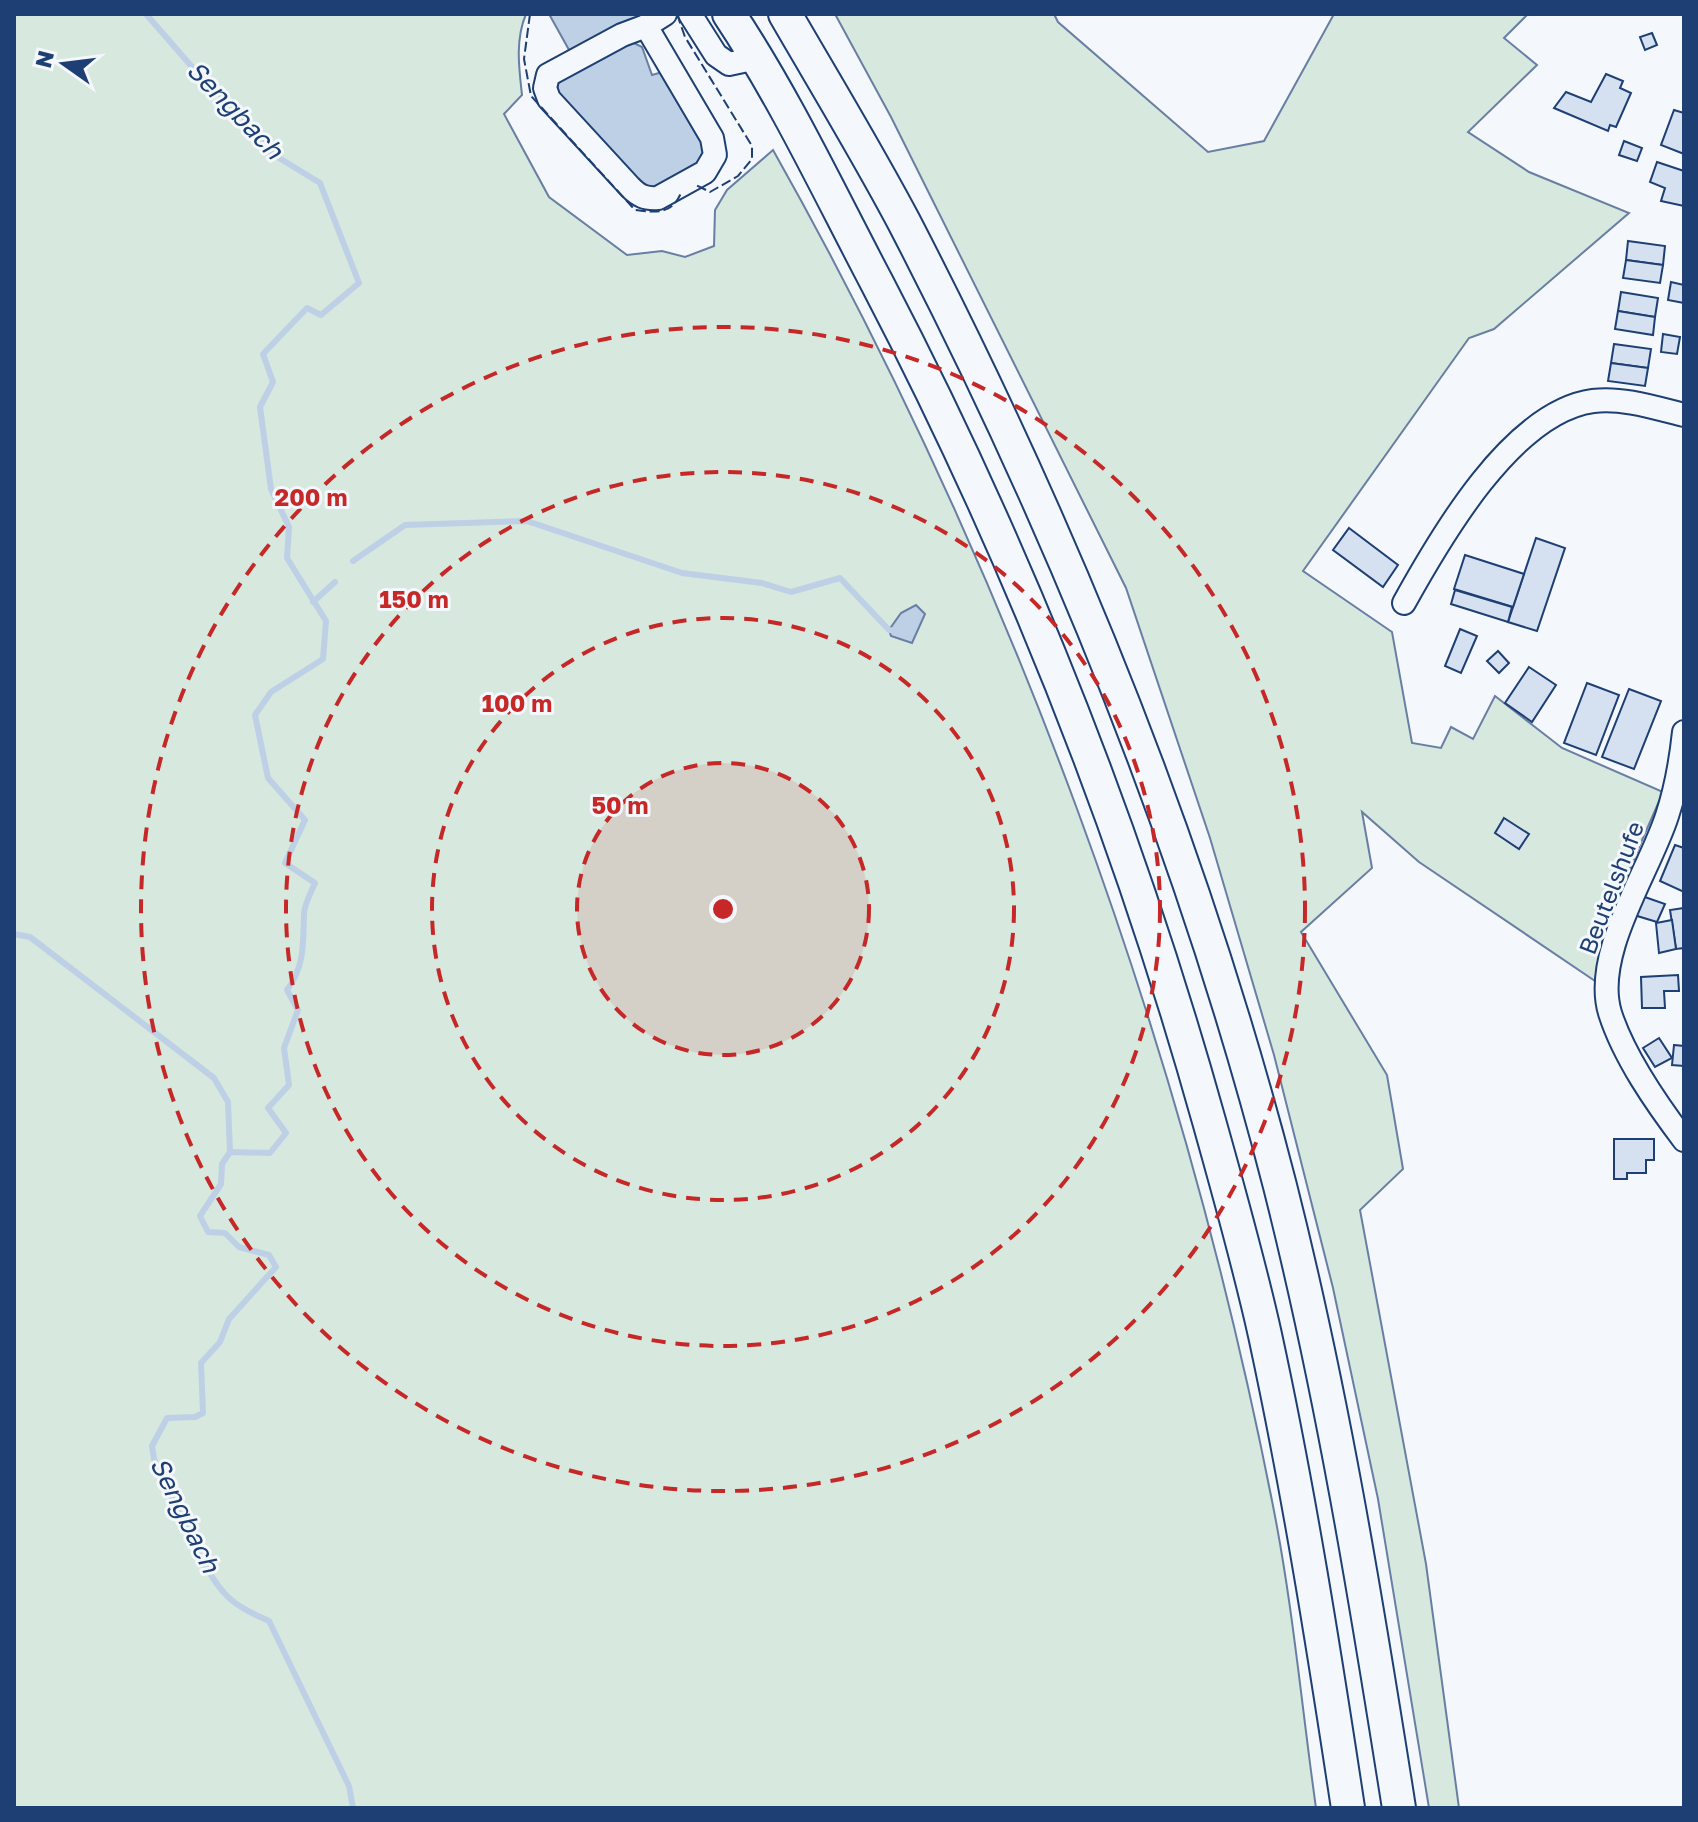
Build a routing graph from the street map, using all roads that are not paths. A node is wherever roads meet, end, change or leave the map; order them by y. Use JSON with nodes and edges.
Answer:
{"nodes":[{"id":1,"x":665,"y":14,"type":"edge"},
{"id":2,"x":690,"y":14,"type":"edge"},
{"id":3,"x":729,"y":14,"type":"edge"},
{"id":4,"x":785,"y":14,"type":"edge"},
{"id":5,"x":646,"y":26,"type":"junction"},
{"id":6,"x":757,"y":58,"type":"junction"},
{"id":7,"x":1684,"y":415,"type":"edge"},
{"id":8,"x":1404,"y":603,"type":"dead end"},
{"id":9,"x":1684,"y":732,"type":"edge"},
{"id":10,"x":1684,"y":1140,"type":"edge"},
{"id":11,"x":1348,"y":1808,"type":"edge"},
{"id":12,"x":1399,"y":1808,"type":"edge"}],
"edges":[{"from":1,"to":5,"type":"street"},
{"from":2,"to":6,"type":"street"},
{"from":3,"to":6,"type":"highway"},
{"from":4,"to":12,"type":"highway"},
{"from":5,"to":5,"type":"street"},
{"from":6,"to":11,"type":"highway"},
{"from":7,"to":8,"type":"street"},
{"from":9,"to":10,"type":"street","name":"Beutelshufe"}]}
